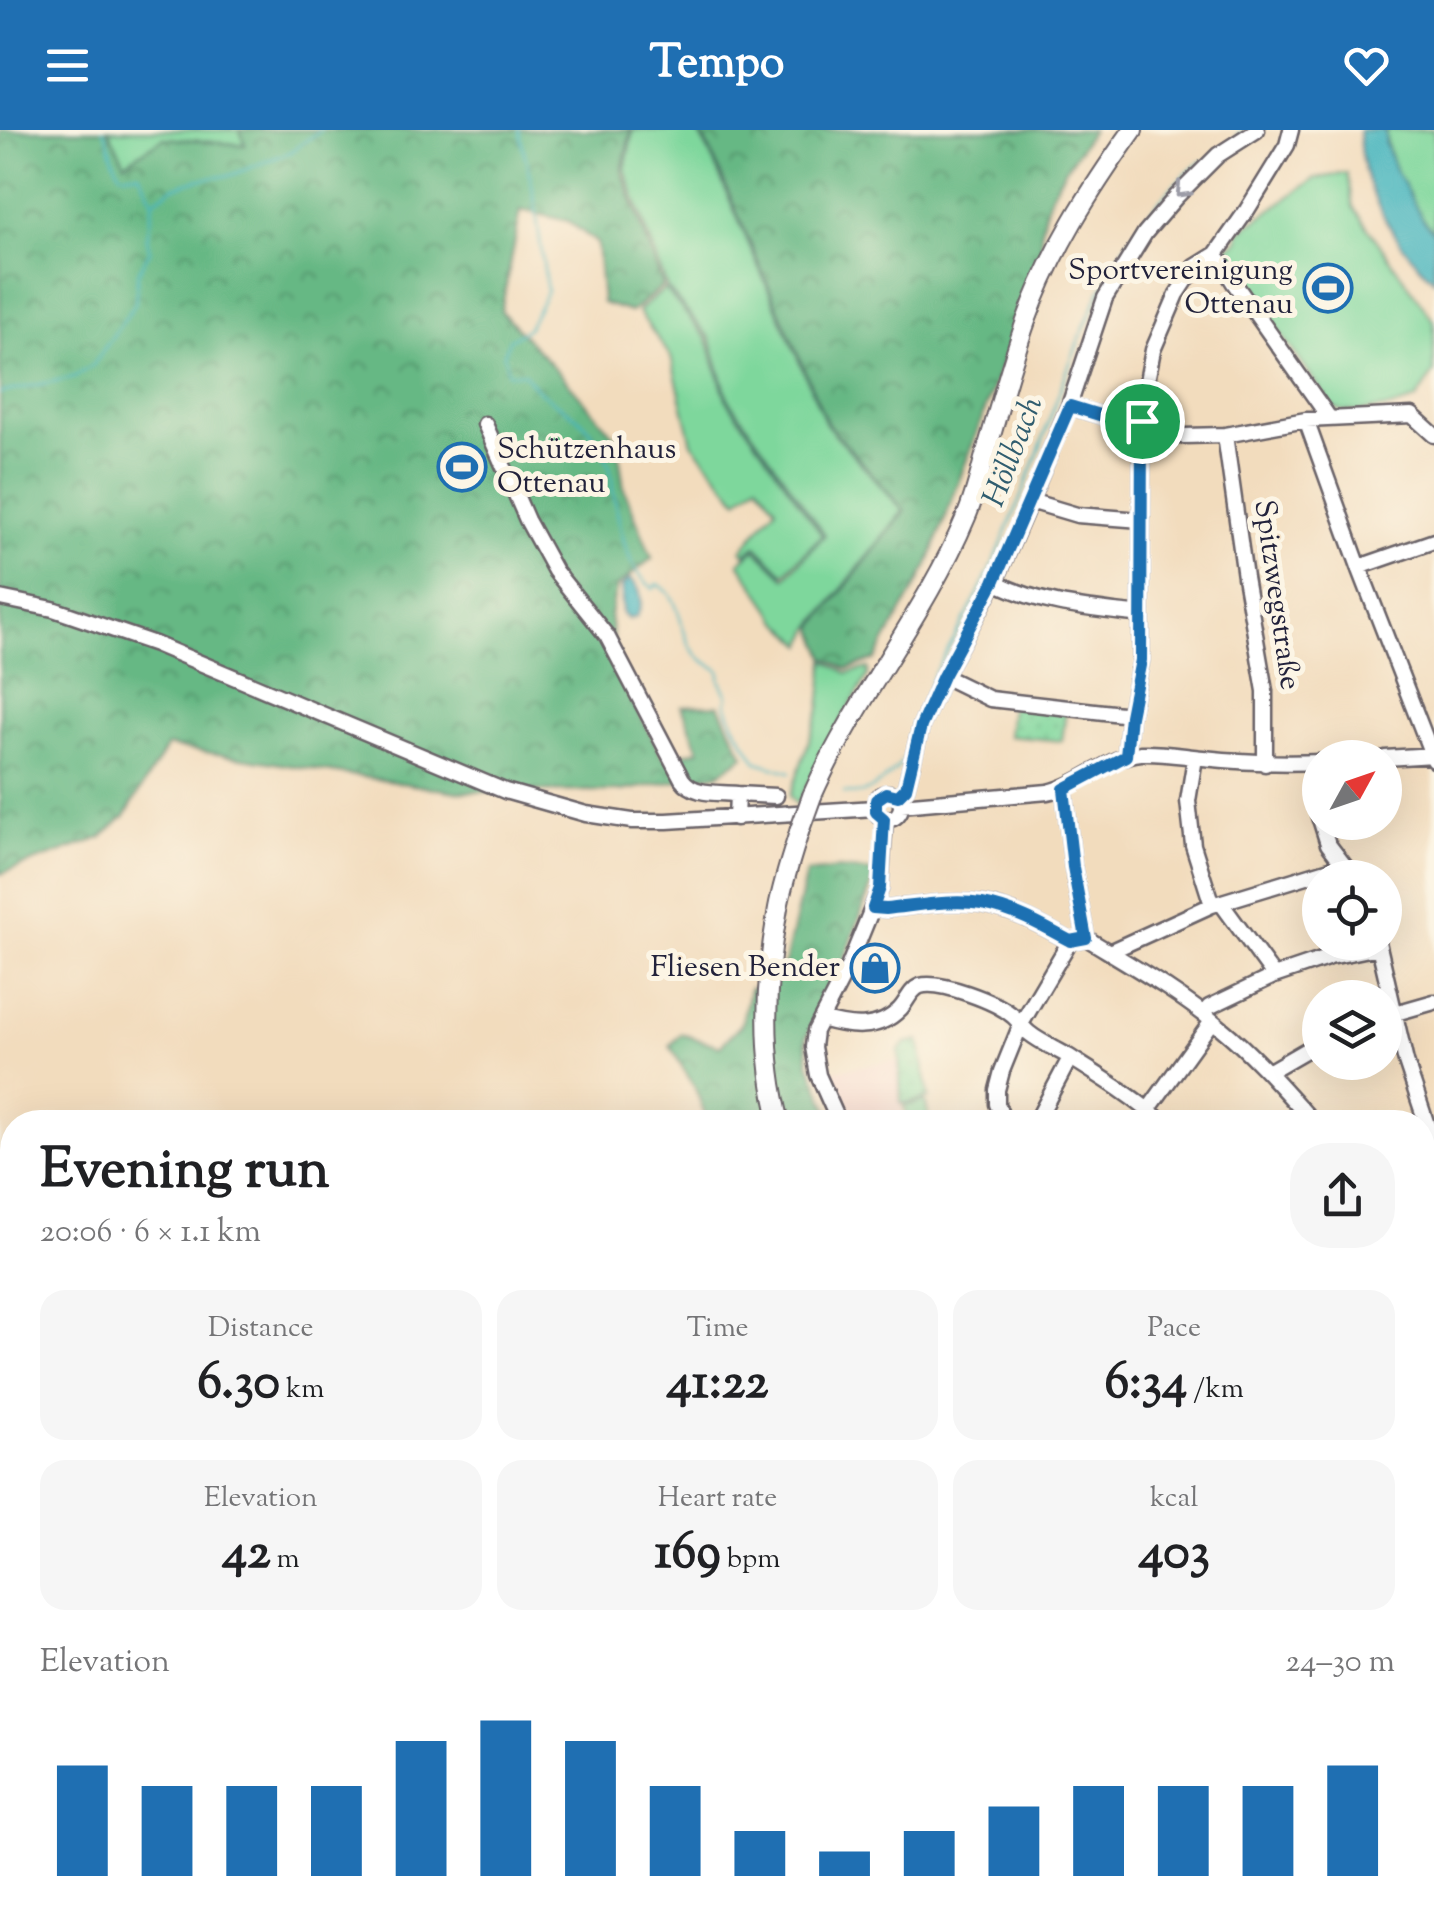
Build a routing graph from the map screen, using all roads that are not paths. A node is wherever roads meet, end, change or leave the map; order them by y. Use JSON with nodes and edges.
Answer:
{"nodes":[{"id":1,"x":1134,"y":130,"type":"edge"},
{"id":2,"x":1257,"y":130,"type":"edge"},
{"id":3,"x":1291,"y":130,"type":"edge"},
{"id":4,"x":1216,"y":254,"type":"junction"},
{"id":5,"x":1073,"y":407,"type":"junction"},
{"id":6,"x":1330,"y":419,"type":"junction"},
{"id":7,"x":1306,"y":420,"type":"junction"},
{"id":8,"x":485,"y":424,"type":"dead end"},
{"id":9,"x":1142,"y":429,"type":"junction"},
{"id":10,"x":1225,"y":435,"type":"junction"},
{"id":11,"x":1434,"y":435,"type":"edge"},
{"id":12,"x":1036,"y":503,"type":"junction"},
{"id":13,"x":1141,"y":520,"type":"junction"},
{"id":14,"x":1434,"y":542,"type":"edge"},
{"id":15,"x":1359,"y":567,"type":"junction"},
{"id":16,"x":1000,"y":585,"type":"junction"},
{"id":17,"x":0,"y":598,"type":"edge"},
{"id":18,"x":1141,"y":615,"type":"junction"},
{"id":19,"x":943,"y":676,"type":"junction"},
{"id":20,"x":1130,"y":716,"type":"junction"},
{"id":21,"x":1126,"y":756,"type":"junction"},
{"id":22,"x":1434,"y":756,"type":"edge"},
{"id":23,"x":1402,"y":757,"type":"edge"},
{"id":24,"x":1195,"y":758,"type":"junction"},
{"id":25,"x":1302,"y":763,"type":"edge"},
{"id":26,"x":1265,"y":764,"type":"junction"},
{"id":27,"x":1064,"y":789,"type":"junction"},
{"id":28,"x":736,"y":794,"type":"junction"},
{"id":29,"x":776,"y":796,"type":"dead end"},
{"id":30,"x":900,"y":801,"type":"junction"},
{"id":31,"x":880,"y":814,"type":"junction"},
{"id":32,"x":736,"y":818,"type":"junction"},
{"id":33,"x":1302,"y":878,"type":"edge"},
{"id":34,"x":1216,"y":904,"type":"junction"},
{"id":35,"x":873,"y":908,"type":"junction"},
{"id":36,"x":1086,"y":938,"type":"junction"},
{"id":37,"x":1070,"y":941,"type":"junction"},
{"id":38,"x":1108,"y":952,"type":"junction"},
{"id":39,"x":1324,"y":960,"type":"edge"},
{"id":40,"x":1274,"y":976,"type":"junction"},
{"id":41,"x":1434,"y":1002,"type":"edge"},
{"id":42,"x":1402,"y":1011,"type":"edge"},
{"id":43,"x":1208,"y":1018,"type":"junction"},
{"id":44,"x":821,"y":1019,"type":"junction"},
{"id":45,"x":1021,"y":1024,"type":"junction"},
{"id":46,"x":1402,"y":1050,"type":"edge"},
{"id":47,"x":1302,"y":1052,"type":"edge"},
{"id":48,"x":1070,"y":1058,"type":"junction"},
{"id":49,"x":1268,"y":1072,"type":"junction"},
{"id":50,"x":778,"y":1110,"type":"edge"},
{"id":51,"x":834,"y":1110,"type":"edge"},
{"id":52,"x":1000,"y":1110,"type":"edge"},
{"id":53,"x":1042,"y":1110,"type":"edge"},
{"id":54,"x":1148,"y":1110,"type":"joint"},
{"id":55,"x":1302,"y":1110,"type":"edge"},
{"id":56,"x":1422,"y":1110,"type":"edge"}],
"edges":[{"from":1,"to":50,"type":"main road","bridge":true},
{"from":2,"to":5,"type":"street","one_way":true},
{"from":3,"to":4,"type":"street"},
{"from":4,"to":6,"type":"street"},
{"from":4,"to":9,"type":"street"},
{"from":5,"to":9,"type":"street"},
{"from":5,"to":12,"type":"street"},
{"from":6,"to":7,"type":"street"},
{"from":6,"to":11,"type":"street"},
{"from":7,"to":10,"type":"street"},
{"from":7,"to":15,"type":"street"},
{"from":8,"to":28,"type":"street"},
{"from":9,"to":10,"type":"street"},
{"from":9,"to":13,"type":"street"},
{"from":10,"to":26,"type":"street","name":"Spitzwegstraße"},
{"from":12,"to":13,"type":"street"},
{"from":12,"to":16,"type":"street"},
{"from":13,"to":18,"type":"street"},
{"from":14,"to":15,"type":"street"},
{"from":15,"to":22,"type":"street"},
{"from":16,"to":18,"type":"street"},
{"from":16,"to":19,"type":"street"},
{"from":17,"to":32,"type":"street"},
{"from":18,"to":20,"type":"street"},
{"from":19,"to":20,"type":"street"},
{"from":19,"to":30,"type":"street"},
{"from":20,"to":21,"type":"street"},
{"from":21,"to":24,"type":"street"},
{"from":21,"to":27,"type":"street"},
{"from":22,"to":23,"type":"street"},
{"from":24,"to":26,"type":"street"},
{"from":24,"to":34,"type":"street"},
{"from":25,"to":26,"type":"street"},
{"from":27,"to":30,"type":"street"},
{"from":27,"to":36,"type":"street"},
{"from":28,"to":29,"type":"street"},
{"from":28,"to":32,"type":"street"},
{"from":30,"to":31,"type":"street"},
{"from":30,"to":31,"type":"street"},
{"from":31,"to":32,"type":"street"},
{"from":31,"to":35,"type":"street"},
{"from":33,"to":34,"type":"street"},
{"from":34,"to":38,"type":"street"},
{"from":34,"to":40,"type":"street"},
{"from":35,"to":37,"type":"street"},
{"from":35,"to":44,"type":"street"},
{"from":36,"to":37,"type":"street"},
{"from":36,"to":38,"type":"street"},
{"from":37,"to":45,"type":"street"},
{"from":38,"to":43,"type":"street"},
{"from":39,"to":40,"type":"street"},
{"from":40,"to":43,"type":"street"},
{"from":41,"to":42,"type":"street"},
{"from":43,"to":49,"type":"street"},
{"from":43,"to":54,"type":"street"},
{"from":44,"to":45,"type":"street"},
{"from":44,"to":51,"type":"street"},
{"from":45,"to":48,"type":"street"},
{"from":45,"to":52,"type":"street"},
{"from":46,"to":56,"type":"street"},
{"from":47,"to":49,"type":"street"},
{"from":48,"to":53,"type":"street"},
{"from":48,"to":54,"type":"street"},
{"from":49,"to":55,"type":"street"}]}
